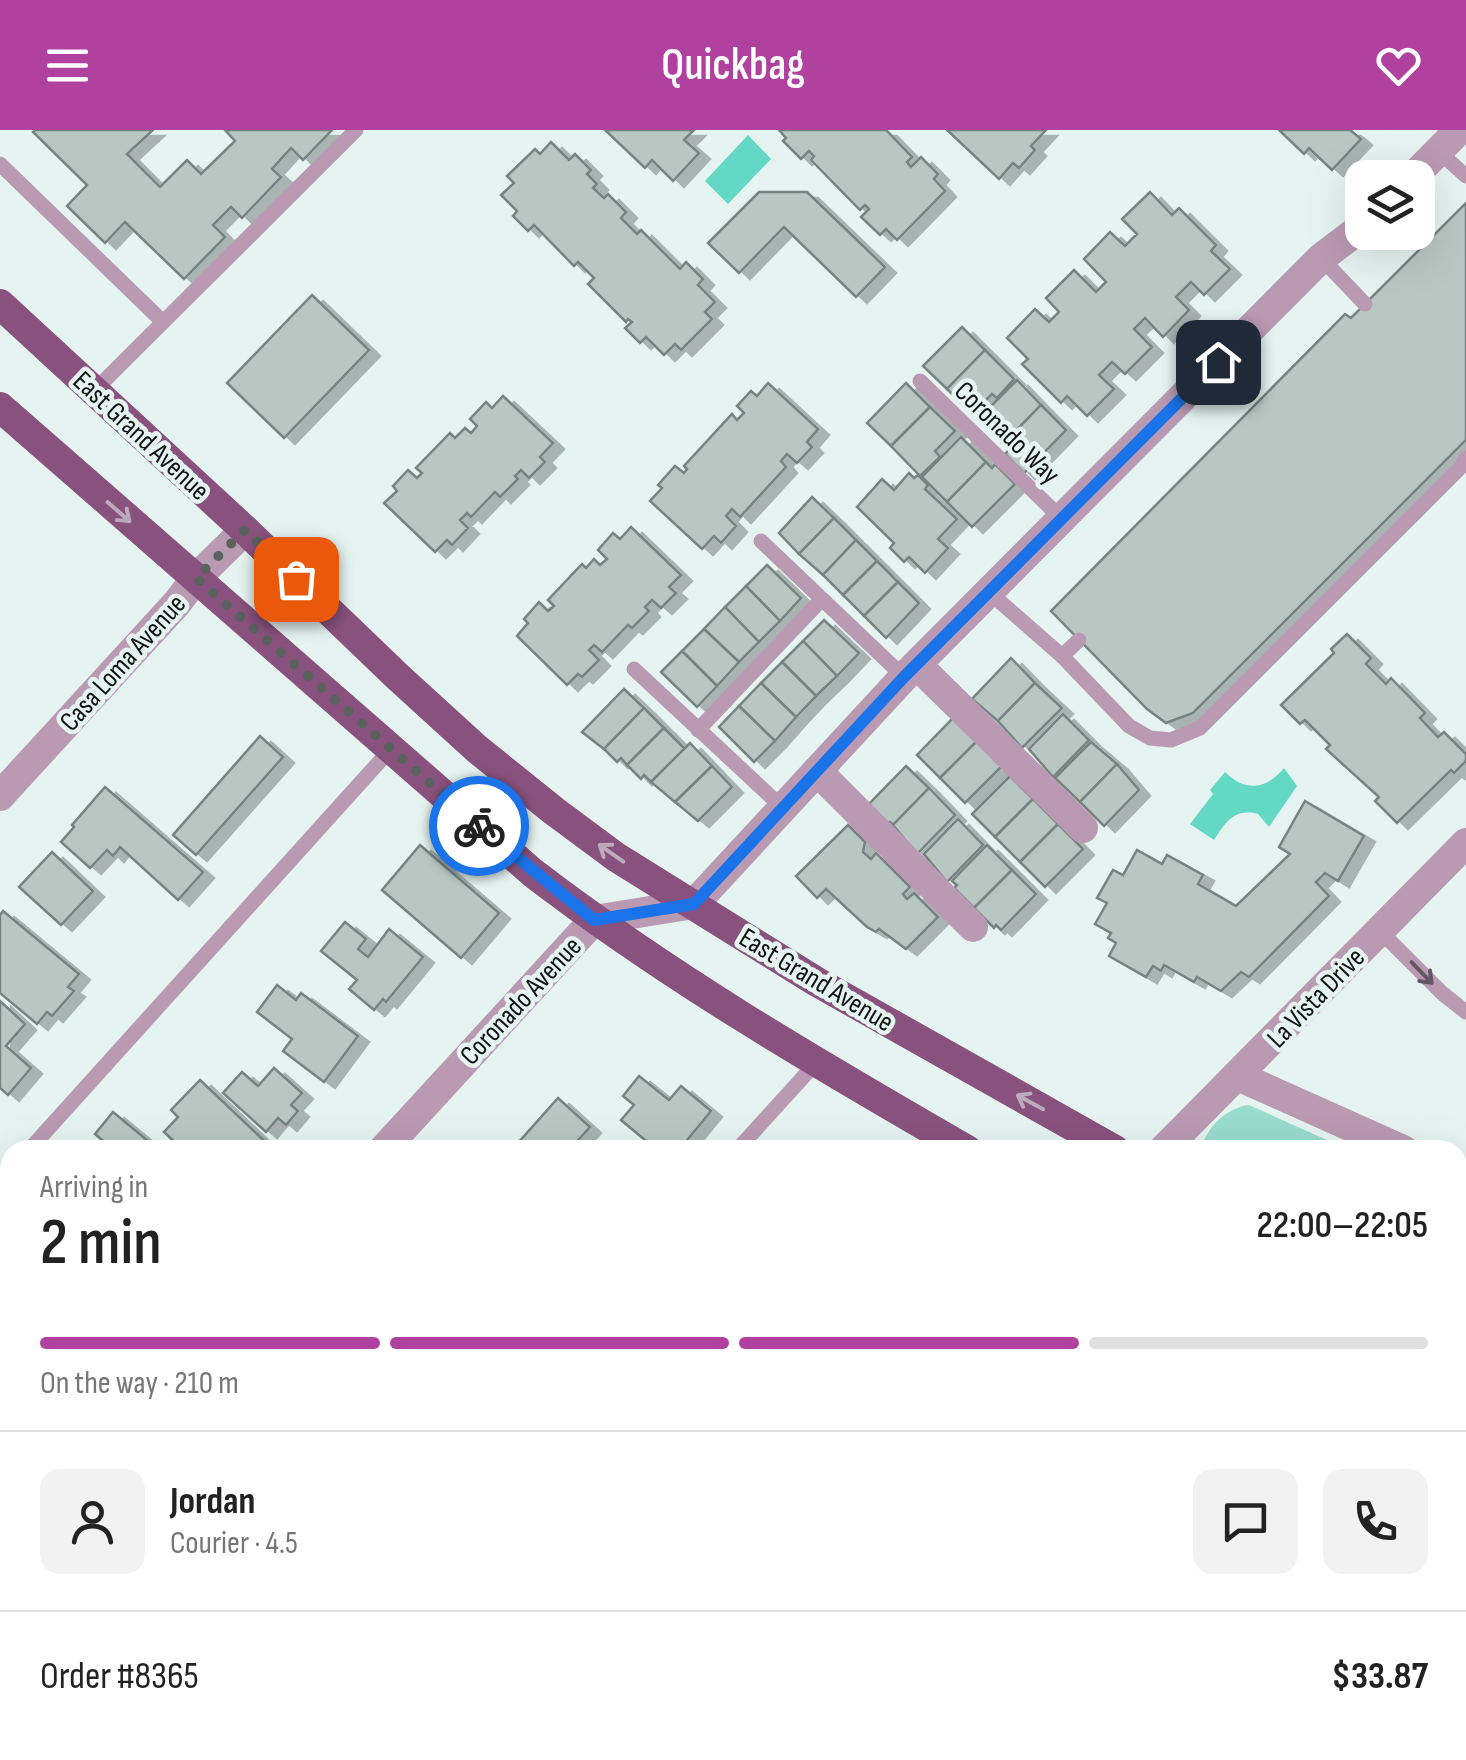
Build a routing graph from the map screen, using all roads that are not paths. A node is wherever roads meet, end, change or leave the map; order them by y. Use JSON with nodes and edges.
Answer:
{"nodes":[{"id":1,"x":356,"y":130,"type":"edge"},
{"id":2,"x":1449,"y":141,"type":"edge"},
{"id":3,"x":1430,"y":160,"type":"edge"},
{"id":4,"x":0,"y":164,"type":"edge"},
{"id":5,"x":1466,"y":176,"type":"edge"},
{"id":6,"x":1345,"y":240,"type":"edge"},
{"id":7,"x":1321,"y":258,"type":"junction"},
{"id":8,"x":0,"y":304,"type":"edge"},
{"id":9,"x":1365,"y":304,"type":"dead end"},
{"id":10,"x":163,"y":322,"type":"junction"},
{"id":11,"x":920,"y":381,"type":"dead end"},
{"id":12,"x":94,"y":391,"type":"junction"},
{"id":13,"x":3,"y":415,"type":"edge"},
{"id":14,"x":1466,"y":458,"type":"edge"},
{"id":15,"x":1062,"y":519,"type":"junction"},
{"id":16,"x":245,"y":530,"type":"junction"},
{"id":17,"x":761,"y":541,"type":"dead end"},
{"id":18,"x":196,"y":578,"type":"junction"},
{"id":19,"x":989,"y":592,"type":"junction"},
{"id":20,"x":822,"y":599,"type":"junction"},
{"id":21,"x":1079,"y":640,"type":"dead end"},
{"id":22,"x":1062,"y":656,"type":"junction"},
{"id":23,"x":634,"y":669,"type":"dead end"},
{"id":24,"x":911,"y":671,"type":"junction"},
{"id":25,"x":698,"y":730,"type":"junction"},
{"id":26,"x":390,"y":750,"type":"junction"},
{"id":27,"x":817,"y":771,"type":"junction"},
{"id":28,"x":0,"y":796,"type":"edge"},
{"id":29,"x":784,"y":808,"type":"junction"},
{"id":30,"x":1084,"y":828,"type":"dead end"},
{"id":31,"x":1466,"y":843,"type":"edge"},
{"id":32,"x":694,"y":904,"type":"junction"},
{"id":33,"x":594,"y":920,"type":"junction"},
{"id":34,"x":973,"y":927,"type":"dead end"},
{"id":35,"x":1380,"y":930,"type":"junction"},
{"id":36,"x":1466,"y":1012,"type":"edge"},
{"id":37,"x":816,"y":1063,"type":"junction"},
{"id":38,"x":1238,"y":1076,"type":"junction"},
{"id":39,"x":37,"y":1140,"type":"edge"},
{"id":40,"x":392,"y":1140,"type":"edge"},
{"id":41,"x":746,"y":1140,"type":"edge"},
{"id":42,"x":949,"y":1140,"type":"edge"},
{"id":43,"x":1097,"y":1140,"type":"edge"},
{"id":44,"x":1172,"y":1140,"type":"edge"},
{"id":45,"x":1381,"y":1140,"type":"edge"}],
"edges":[{"from":1,"to":10,"type":"lane"},
{"from":2,"to":3,"type":"street"},
{"from":2,"to":5,"type":"lane"},
{"from":4,"to":10,"type":"lane"},
{"from":6,"to":7,"type":"street"},
{"from":7,"to":9,"type":"lane"},
{"from":7,"to":15,"type":"street"},
{"from":8,"to":12,"type":"main road","name":"East Grand Avenue"},
{"from":10,"to":12,"type":"lane"},
{"from":11,"to":15,"type":"lane","name":"Coronado Way"},
{"from":12,"to":16,"type":"main road","name":"East Grand Avenue"},
{"from":13,"to":18,"type":"main road","one_way":true},
{"from":14,"to":22,"type":"lane"},
{"from":15,"to":19,"type":"street"},
{"from":16,"to":18,"type":"street","name":"Casa Loma Avenue"},
{"from":32,"to":16,"type":"main road","name":"East Grand Avenue","one_way":true},
{"from":17,"to":20,"type":"lane"},
{"from":18,"to":26,"type":"main road"},
{"from":18,"to":28,"type":"street","name":"Casa Loma Avenue"},
{"from":19,"to":22,"type":"lane"},
{"from":19,"to":24,"type":"street"},
{"from":20,"to":24,"type":"lane"},
{"from":20,"to":25,"type":"lane"},
{"from":21,"to":22,"type":"lane"},
{"from":23,"to":25,"type":"lane"},
{"from":24,"to":27,"type":"street"},
{"from":24,"to":30,"type":"street"},
{"from":25,"to":29,"type":"lane"},
{"from":26,"to":33,"type":"main road"},
{"from":26,"to":39,"type":"lane"},
{"from":27,"to":29,"type":"street"},
{"from":27,"to":34,"type":"street"},
{"from":29,"to":32,"type":"street"},
{"from":31,"to":35,"type":"street","name":"La Vista Drive"},
{"from":32,"to":33,"type":"street","name":"Coronado Avenue"},
{"from":43,"to":32,"type":"main road","name":"East Grand Avenue","one_way":true},
{"from":33,"to":37,"type":"main road"},
{"from":33,"to":40,"type":"street","name":"Coronado Avenue"},
{"from":35,"to":36,"type":"lane","one_way":true},
{"from":35,"to":38,"type":"street","name":"La Vista Drive"},
{"from":37,"to":41,"type":"lane"},
{"from":37,"to":42,"type":"main road"},
{"from":38,"to":44,"type":"street","name":"La Vista Drive"},
{"from":38,"to":45,"type":"street"}]}
